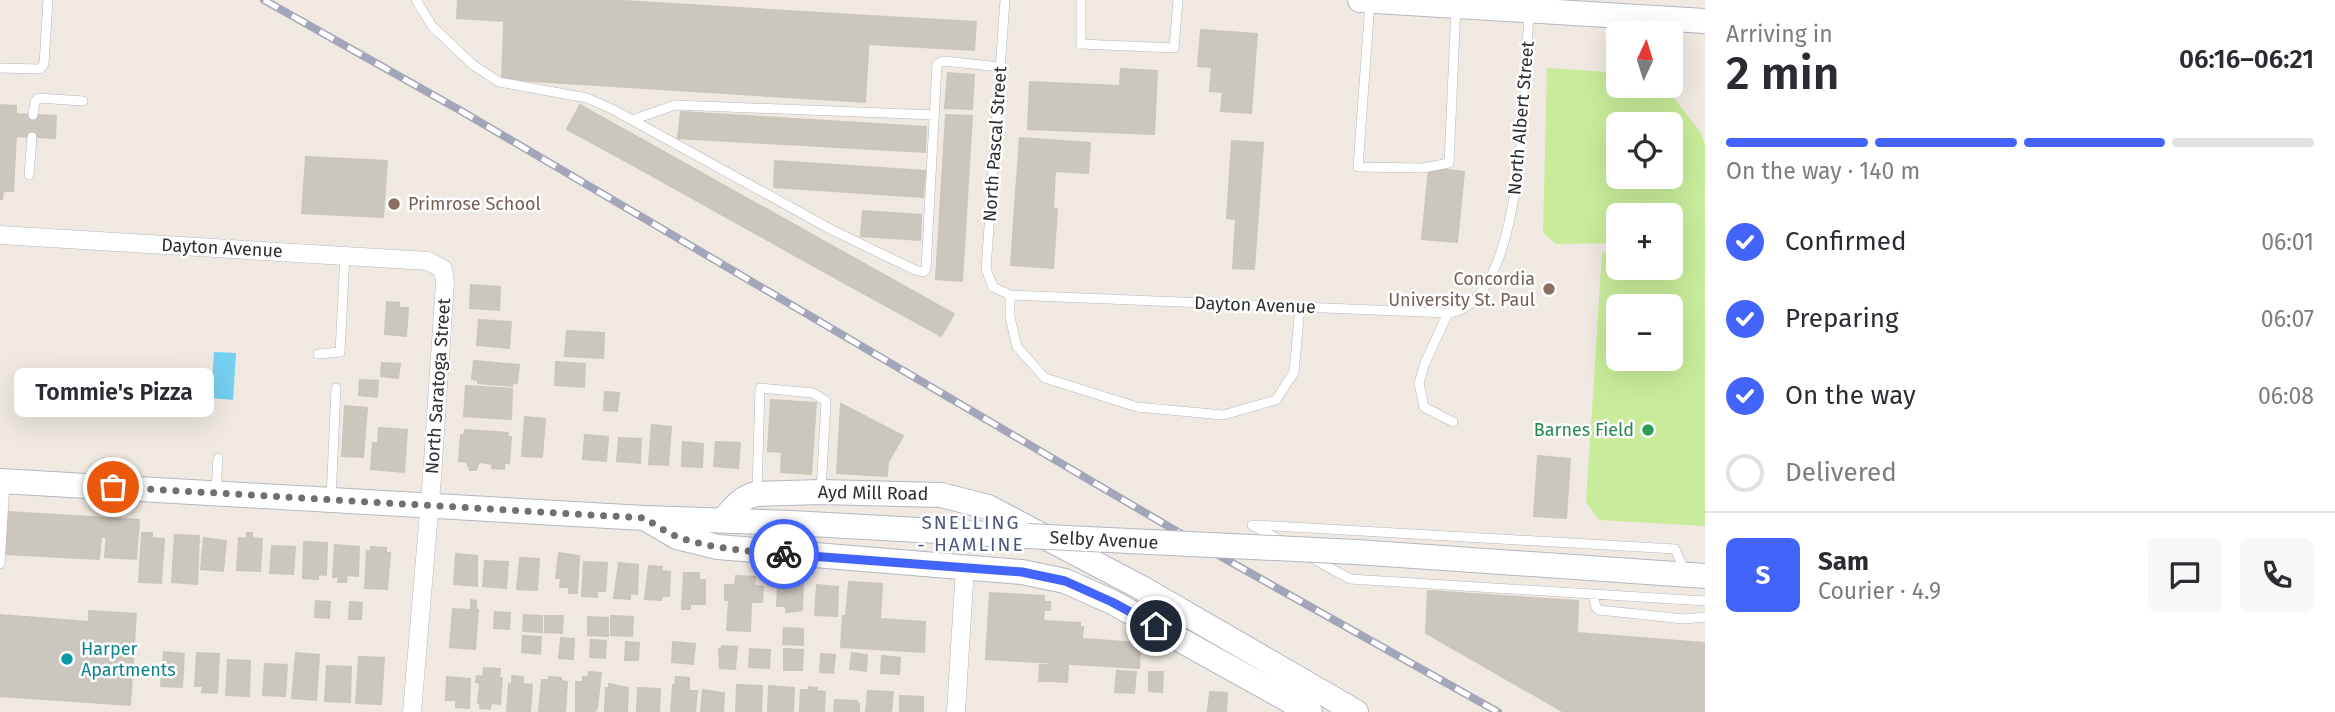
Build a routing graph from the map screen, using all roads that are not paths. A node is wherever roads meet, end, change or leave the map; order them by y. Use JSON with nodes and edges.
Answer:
{"nodes":[{"id":1,"x":48,"y":0,"type":"edge"},
{"id":2,"x":416,"y":0,"type":"edge"},
{"id":3,"x":1005,"y":0,"type":"edge"},
{"id":4,"x":1081,"y":0,"type":"edge"},
{"id":5,"x":1178,"y":0,"type":"edge"},
{"id":6,"x":1360,"y":0,"type":"edge"},
{"id":7,"x":1370,"y":1,"type":"edge"},
{"id":8,"x":1469,"y":4,"type":"edge"},
{"id":9,"x":1539,"y":7,"type":"edge"},
{"id":10,"x":1705,"y":21,"type":"edge"},
{"id":11,"x":1000,"y":67,"type":"junction"},
{"id":12,"x":0,"y":68,"type":"edge"},
{"id":13,"x":83,"y":101,"type":"dead end"},
{"id":14,"x":33,"y":115,"type":"dead end"},
{"id":15,"x":935,"y":115,"type":"junction"},
{"id":16,"x":632,"y":120,"type":"junction"},
{"id":17,"x":32,"y":137,"type":"dead end"},
{"id":18,"x":29,"y":175,"type":"dead end"},
{"id":19,"x":0,"y":235,"type":"edge"},
{"id":20,"x":345,"y":255,"type":"junction"},
{"id":21,"x":443,"y":269,"type":"joint"},
{"id":22,"x":993,"y":287,"type":"joint"},
{"id":23,"x":1010,"y":295,"type":"junction"},
{"id":24,"x":1300,"y":307,"type":"junction"},
{"id":25,"x":1448,"y":313,"type":"junction"},
{"id":26,"x":318,"y":354,"type":"dead end"},
{"id":27,"x":336,"y":388,"type":"dead end"},
{"id":28,"x":1453,"y":422,"type":"dead end"},
{"id":29,"x":218,"y":458,"type":"dead end"},
{"id":30,"x":2,"y":481,"type":"edge"},
{"id":31,"x":821,"y":492,"type":"junction"},
{"id":32,"x":216,"y":493,"type":"junction"},
{"id":33,"x":757,"y":494,"type":"junction"},
{"id":34,"x":330,"y":500,"type":"junction"},
{"id":35,"x":429,"y":506,"type":"junction"},
{"id":36,"x":644,"y":518,"type":"junction"},
{"id":37,"x":723,"y":520,"type":"junction"},
{"id":38,"x":0,"y":564,"type":"edge"},
{"id":39,"x":965,"y":568,"type":"junction"},
{"id":40,"x":1700,"y":576,"type":"edge"},
{"id":41,"x":1593,"y":595,"type":"junction"},
{"id":42,"x":1705,"y":601,"type":"edge"},
{"id":43,"x":1705,"y":617,"type":"edge"},
{"id":44,"x":412,"y":712,"type":"edge"},
{"id":45,"x":956,"y":712,"type":"edge"},
{"id":46,"x":1310,"y":712,"type":"edge"},
{"id":47,"x":1356,"y":712,"type":"edge"}],
"edges":[{"from":1,"to":12,"type":"lane"},
{"from":2,"to":16,"type":"lane"},
{"from":3,"to":11,"type":"lane","name":"North Pascal Street"},
{"from":4,"to":5,"type":"lane"},
{"from":6,"to":7,"type":"main road"},
{"from":7,"to":8,"type":"main road"},
{"from":7,"to":8,"type":"lane"},
{"from":8,"to":9,"type":"main road"},
{"from":9,"to":10,"type":"main road"},
{"from":9,"to":25,"type":"lane","name":"North Albert Street"},
{"from":11,"to":15,"type":"lane"},
{"from":11,"to":22,"type":"lane","name":"North Pascal Street"},
{"from":13,"to":14,"type":"lane"},
{"from":15,"to":16,"type":"lane"},
{"from":15,"to":16,"type":"lane"},
{"from":17,"to":18,"type":"lane"},
{"from":19,"to":20,"type":"street","name":"Dayton Avenue"},
{"from":20,"to":21,"type":"street","name":"Dayton Avenue"},
{"from":20,"to":26,"type":"lane"},
{"from":21,"to":35,"type":"street","name":"North Saratoga Street"},
{"from":22,"to":23,"type":"lane","name":"Dayton Avenue"},
{"from":23,"to":24,"type":"lane","name":"Dayton Avenue"},
{"from":23,"to":24,"type":"lane"},
{"from":24,"to":25,"type":"lane","name":"Dayton Avenue"},
{"from":25,"to":28,"type":"lane"},
{"from":27,"to":34,"type":"lane"},
{"from":29,"to":32,"type":"lane"},
{"from":30,"to":32,"type":"main road","name":"Selby Avenue"},
{"from":30,"to":38,"type":"lane"},
{"from":31,"to":33,"type":"main road","name":"Ayd Mill Road"},
{"from":31,"to":33,"type":"lane"},
{"from":31,"to":47,"type":"main road","name":"Ayd Mill Road"},
{"from":32,"to":34,"type":"main road","name":"Selby Avenue"},
{"from":33,"to":37,"type":"main road"},
{"from":34,"to":35,"type":"main road","name":"Selby Avenue"},
{"from":35,"to":36,"type":"main road","name":"Selby Avenue"},
{"from":35,"to":44,"type":"street","name":"North Saratoga Street"},
{"from":36,"to":37,"type":"main road","name":"Selby Avenue"},
{"from":36,"to":39,"type":"main road"},
{"from":37,"to":40,"type":"main road","name":"Selby Avenue","bridge":true},
{"from":39,"to":45,"type":"street"},
{"from":39,"to":46,"type":"main road"},
{"from":40,"to":41,"type":"lane"},
{"from":41,"to":42,"type":"lane"},
{"from":41,"to":43,"type":"lane"}]}
